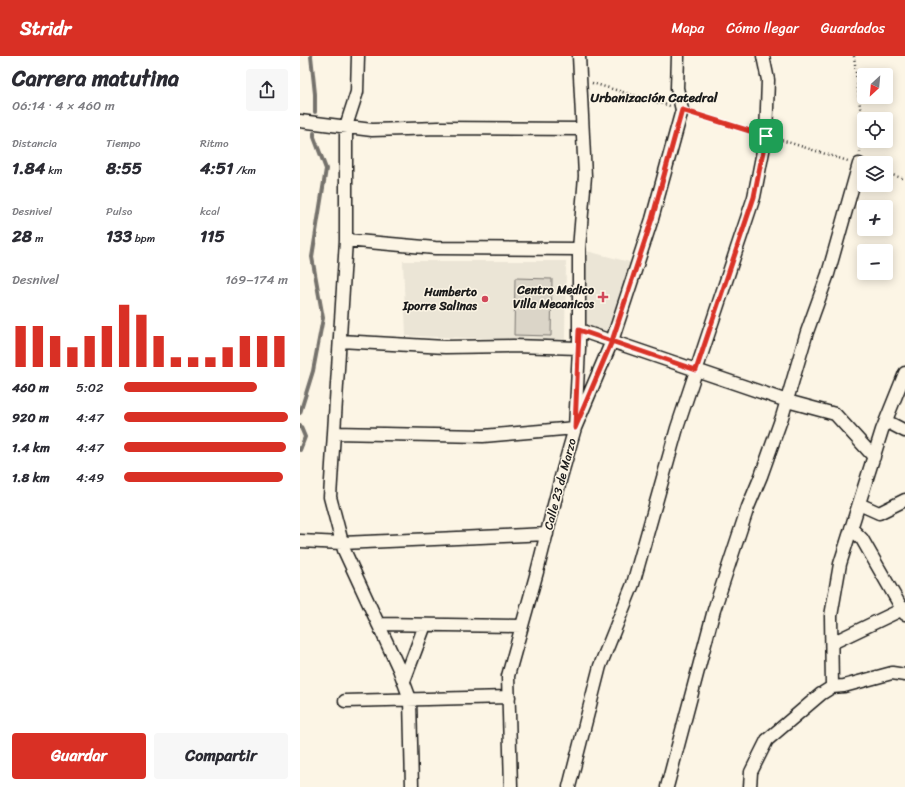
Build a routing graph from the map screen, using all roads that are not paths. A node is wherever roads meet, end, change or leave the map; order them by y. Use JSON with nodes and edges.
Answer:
{"nodes":[{"id":1,"x":358,"y":56,"type":"edge"},
{"id":2,"x":579,"y":56,"type":"edge"},
{"id":3,"x":678,"y":56,"type":"edge"},
{"id":4,"x":763,"y":56,"type":"edge"},
{"id":5,"x":300,"y":121,"type":"edge"},
{"id":6,"x":346,"y":126,"type":"junction"},
{"id":7,"x":582,"y":129,"type":"junction"},
{"id":8,"x":857,"y":174,"type":"edge"},
{"id":9,"x":346,"y":240,"type":"junction"},
{"id":10,"x":579,"y":249,"type":"junction"},
{"id":11,"x":579,"y":330,"type":"junction"},
{"id":12,"x":340,"y":341,"type":"junction"},
{"id":13,"x":612,"y":341,"type":"junction"},
{"id":14,"x":579,"y":348,"type":"junction"},
{"id":15,"x":696,"y":370,"type":"junction"},
{"id":16,"x":905,"y":373,"type":"edge"},
{"id":17,"x":787,"y":401,"type":"junction"},
{"id":18,"x":886,"y":421,"type":"junction"},
{"id":19,"x":575,"y":428,"type":"junction"},
{"id":20,"x":905,"y":431,"type":"edge"},
{"id":21,"x":334,"y":433,"type":"junction"},
{"id":22,"x":874,"y":457,"type":"junction"},
{"id":23,"x":905,"y":500,"type":"edge"},
{"id":24,"x":859,"y":504,"type":"junction"},
{"id":25,"x":851,"y":528,"type":"junction"},
{"id":26,"x":547,"y":534,"type":"junction"},
{"id":27,"x":300,"y":540,"type":"edge"},
{"id":28,"x":342,"y":543,"type":"junction"},
{"id":29,"x":904,"y":611,"type":"edge"},
{"id":30,"x":378,"y":624,"type":"junction"},
{"id":31,"x":425,"y":625,"type":"junction"},
{"id":32,"x":522,"y":626,"type":"junction"},
{"id":33,"x":832,"y":643,"type":"junction"},
{"id":34,"x":905,"y":674,"type":"edge"},
{"id":35,"x":404,"y":681,"type":"junction"},
{"id":36,"x":832,"y":687,"type":"junction"},
{"id":37,"x":509,"y":697,"type":"junction"},
{"id":38,"x":410,"y":699,"type":"junction"},
{"id":39,"x":345,"y":701,"type":"dead end"},
{"id":40,"x":412,"y":787,"type":"edge"},
{"id":41,"x":511,"y":787,"type":"edge"},
{"id":42,"x":569,"y":787,"type":"edge"},
{"id":43,"x":667,"y":787,"type":"edge"},
{"id":44,"x":750,"y":787,"type":"edge"}],
"edges":[{"from":1,"to":6,"type":"street"},
{"from":2,"to":7,"type":"street","name":"Calle 23 de Marzo"},
{"from":3,"to":13,"type":"street"},
{"from":4,"to":15,"type":"street"},
{"from":5,"to":6,"type":"street"},
{"from":6,"to":7,"type":"street"},
{"from":6,"to":9,"type":"street"},
{"from":7,"to":10,"type":"street","name":"Calle 23 de Marzo"},
{"from":8,"to":17,"type":"street"},
{"from":9,"to":10,"type":"street"},
{"from":9,"to":12,"type":"street"},
{"from":10,"to":11,"type":"street","name":"Calle 23 de Marzo"},
{"from":11,"to":13,"type":"street"},
{"from":11,"to":14,"type":"street","name":"Calle 23 de Marzo"},
{"from":12,"to":14,"type":"street"},
{"from":12,"to":21,"type":"street"},
{"from":13,"to":15,"type":"street"},
{"from":13,"to":19,"type":"street"},
{"from":14,"to":19,"type":"street","name":"Calle 23 de Marzo"},
{"from":15,"to":17,"type":"street"},
{"from":15,"to":42,"type":"street"},
{"from":16,"to":18,"type":"street"},
{"from":17,"to":22,"type":"street"},
{"from":17,"to":43,"type":"street"},
{"from":18,"to":20,"type":"street"},
{"from":18,"to":22,"type":"street"},
{"from":19,"to":21,"type":"street"},
{"from":19,"to":26,"type":"street","name":"Calle 23 de Marzo"},
{"from":21,"to":28,"type":"street"},
{"from":22,"to":24,"type":"street"},
{"from":23,"to":24,"type":"street"},
{"from":24,"to":25,"type":"street"},
{"from":25,"to":29,"type":"street"},
{"from":25,"to":33,"type":"street"},
{"from":26,"to":28,"type":"street"},
{"from":26,"to":32,"type":"street","name":"Calle 23 de Marzo"},
{"from":27,"to":28,"type":"street"},
{"from":28,"to":30,"type":"street"},
{"from":29,"to":33,"type":"street"},
{"from":30,"to":31,"type":"street"},
{"from":30,"to":35,"type":"street"},
{"from":31,"to":32,"type":"street"},
{"from":31,"to":35,"type":"street"},
{"from":32,"to":37,"type":"street","name":"Calle 23 de Marzo"},
{"from":33,"to":36,"type":"street"},
{"from":34,"to":36,"type":"street"},
{"from":35,"to":38,"type":"street"},
{"from":36,"to":44,"type":"street"},
{"from":37,"to":38,"type":"street"},
{"from":37,"to":41,"type":"street","name":"Calle 23 de Marzo"},
{"from":38,"to":39,"type":"street"},
{"from":38,"to":40,"type":"street"}]}
